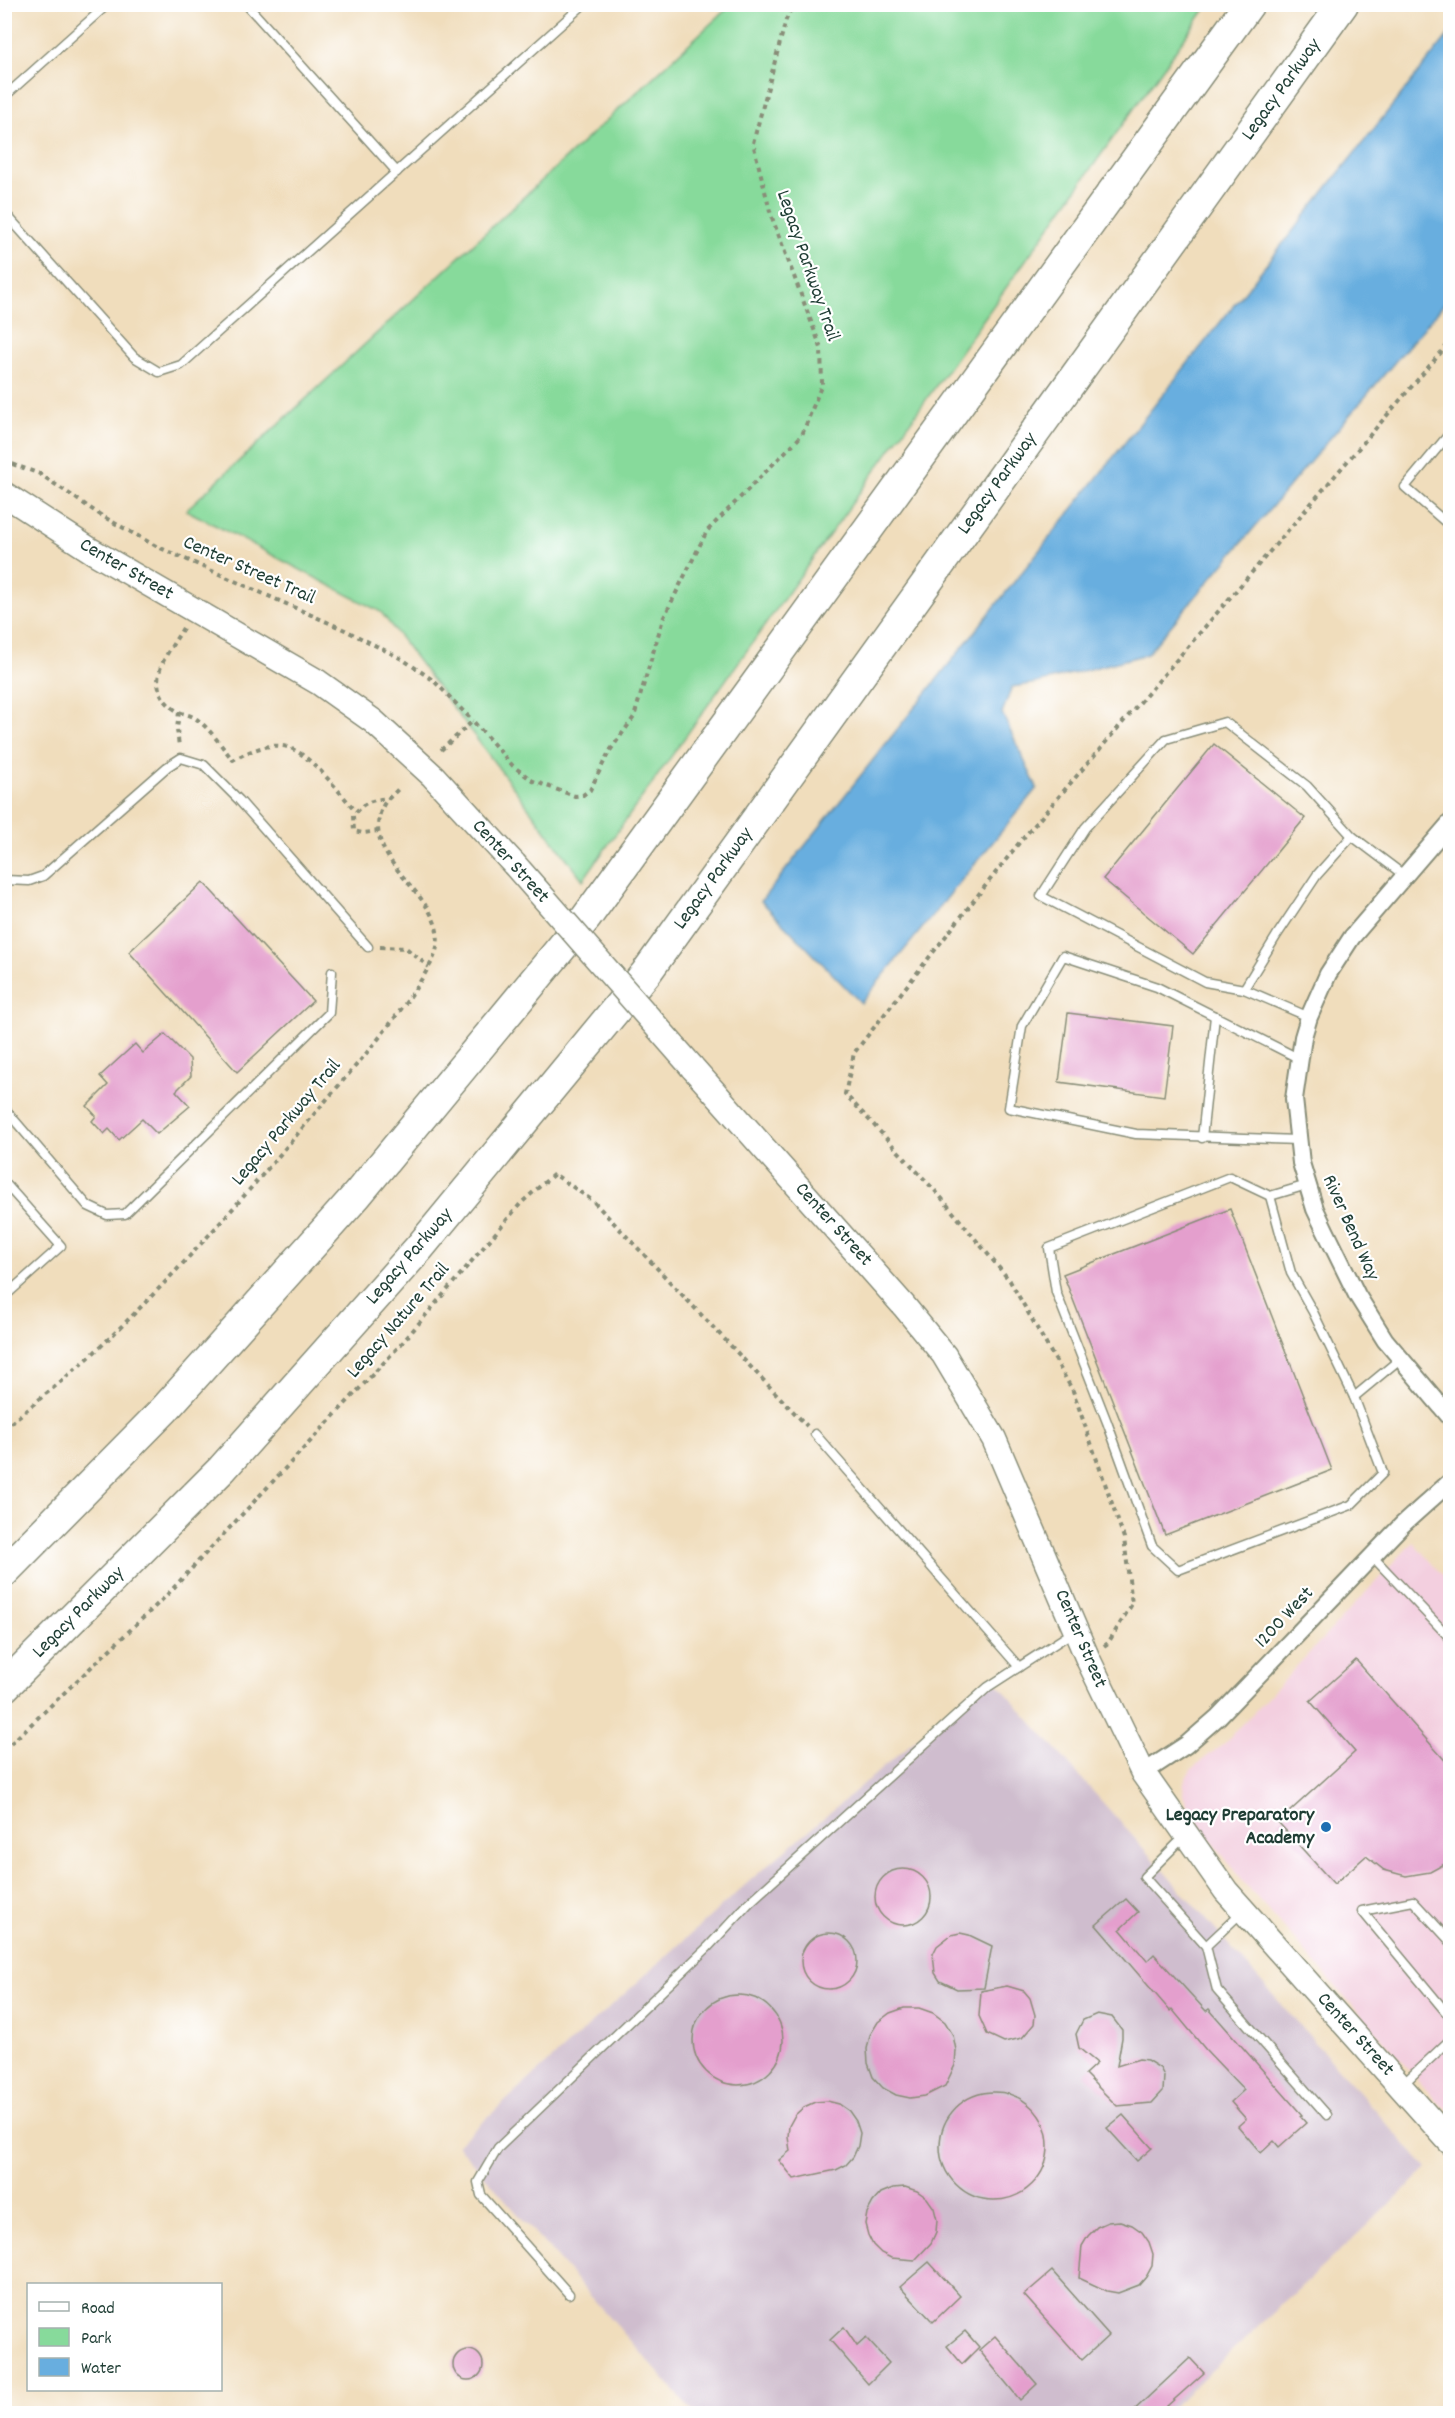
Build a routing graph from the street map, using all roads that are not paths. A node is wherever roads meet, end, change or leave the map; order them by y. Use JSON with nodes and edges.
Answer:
{"nodes":[{"id":1,"x":8,"y":4,"type":"edge"},
{"id":2,"x":108,"y":4,"type":"edge"},
{"id":3,"x":246,"y":4,"type":"edge"},
{"id":4,"x":584,"y":4,"type":"edge"},
{"id":5,"x":1249,"y":4,"type":"edge"},
{"id":6,"x":1343,"y":4,"type":"edge"},
{"id":7,"x":4,"y":8,"type":"edge"},
{"id":8,"x":4,"y":97,"type":"edge"},
{"id":9,"x":397,"y":172,"type":"junction"},
{"id":10,"x":4,"y":212,"type":"edge"},
{"id":11,"x":1450,"y":433,"type":"edge"},
{"id":12,"x":6,"y":497,"type":"edge"},
{"id":13,"x":1450,"y":526,"type":"edge"},
{"id":14,"x":1450,"y":823,"type":"edge"},
{"id":15,"x":1352,"y":836,"type":"junction"},
{"id":16,"x":1405,"y":876,"type":"junction"},
{"id":17,"x":4,"y":880,"type":"edge"},
{"id":18,"x":368,"y":947,"type":"road end"},
{"id":19,"x":332,"y":972,"type":"dead end"},
{"id":20,"x":1244,"y":989,"type":"junction"},
{"id":21,"x":1215,"y":1016,"type":"junction"},
{"id":22,"x":1309,"y":1017,"type":"junction"},
{"id":23,"x":1298,"y":1058,"type":"junction"},
{"id":24,"x":4,"y":1108,"type":"edge"},
{"id":25,"x":1202,"y":1138,"type":"junction"},
{"id":26,"x":1298,"y":1140,"type":"junction"},
{"id":27,"x":4,"y":1182,"type":"edge"},
{"id":28,"x":1307,"y":1185,"type":"junction"},
{"id":29,"x":1270,"y":1196,"type":"junction"},
{"id":30,"x":4,"y":1297,"type":"edge"},
{"id":31,"x":1400,"y":1359,"type":"junction"},
{"id":32,"x":1354,"y":1397,"type":"junction"},
{"id":33,"x":1450,"y":1417,"type":"edge"},
{"id":34,"x":815,"y":1434,"type":"road end"},
{"id":35,"x":1450,"y":1482,"type":"edge"},
{"id":36,"x":1372,"y":1556,"type":"junction"},
{"id":37,"x":4,"y":1572,"type":"edge"},
{"id":38,"x":1076,"y":1630,"type":"junction"},
{"id":39,"x":1450,"y":1638,"type":"edge"},
{"id":40,"x":1019,"y":1667,"type":"junction"},
{"id":41,"x":4,"y":1687,"type":"edge"},
{"id":42,"x":1143,"y":1773,"type":"junction"},
{"id":43,"x":1186,"y":1836,"type":"junction"},
{"id":44,"x":1244,"y":1910,"type":"junction"},
{"id":45,"x":1450,"y":1941,"type":"edge"},
{"id":46,"x":1206,"y":1946,"type":"junction"},
{"id":47,"x":1450,"y":2017,"type":"edge"},
{"id":48,"x":1450,"y":2040,"type":"edge"},
{"id":49,"x":1401,"y":2087,"type":"junction"},
{"id":50,"x":1327,"y":2115,"type":"dead end"},
{"id":51,"x":1450,"y":2142,"type":"edge"},
{"id":52,"x":569,"y":2294,"type":"dead end"}],
"edges":[{"from":1,"to":7,"type":"lane"},
{"from":2,"to":8,"type":"lane"},
{"from":3,"to":9,"type":"lane"},
{"from":4,"to":9,"type":"lane"},
{"from":5,"to":37,"type":"highway"},
{"from":6,"to":41,"type":"highway","name":"Legacy Parkway"},
{"from":9,"to":10,"type":"lane"},
{"from":11,"to":13,"type":"lane"},
{"from":12,"to":38,"type":"street","name":"Center Street","bridge":true},
{"from":14,"to":16,"type":"street","name":"River Bend Way"},
{"from":15,"to":16,"type":"lane"},
{"from":15,"to":20,"type":"lane"},
{"from":15,"to":20,"type":"lane"},
{"from":16,"to":22,"type":"street","name":"River Bend Way"},
{"from":17,"to":18,"type":"lane"},
{"from":19,"to":24,"type":"lane"},
{"from":20,"to":22,"type":"lane"},
{"from":21,"to":23,"type":"lane"},
{"from":21,"to":25,"type":"lane"},
{"from":21,"to":25,"type":"lane"},
{"from":22,"to":23,"type":"street","name":"River Bend Way"},
{"from":23,"to":26,"type":"street","name":"River Bend Way"},
{"from":25,"to":26,"type":"lane"},
{"from":26,"to":28,"type":"street","name":"River Bend Way"},
{"from":27,"to":30,"type":"lane"},
{"from":28,"to":29,"type":"lane"},
{"from":28,"to":31,"type":"street","name":"River Bend Way"},
{"from":29,"to":32,"type":"lane"},
{"from":29,"to":32,"type":"lane"},
{"from":31,"to":32,"type":"lane"},
{"from":31,"to":33,"type":"street","name":"River Bend Way"},
{"from":34,"to":40,"type":"lane"},
{"from":35,"to":36,"type":"street","name":"1200 West"},
{"from":36,"to":39,"type":"lane"},
{"from":36,"to":42,"type":"street","name":"1200 West"},
{"from":38,"to":40,"type":"lane"},
{"from":38,"to":42,"type":"street","name":"Center Street"},
{"from":40,"to":52,"type":"lane"},
{"from":42,"to":43,"type":"street","name":"Center Street"},
{"from":43,"to":44,"type":"street","name":"Center Street"},
{"from":43,"to":46,"type":"lane"},
{"from":44,"to":46,"type":"lane"},
{"from":44,"to":49,"type":"street","name":"Center Street"},
{"from":45,"to":47,"type":"lane"},
{"from":46,"to":50,"type":"lane"},
{"from":48,"to":49,"type":"lane"},
{"from":49,"to":51,"type":"street","name":"Center Street"}]}
